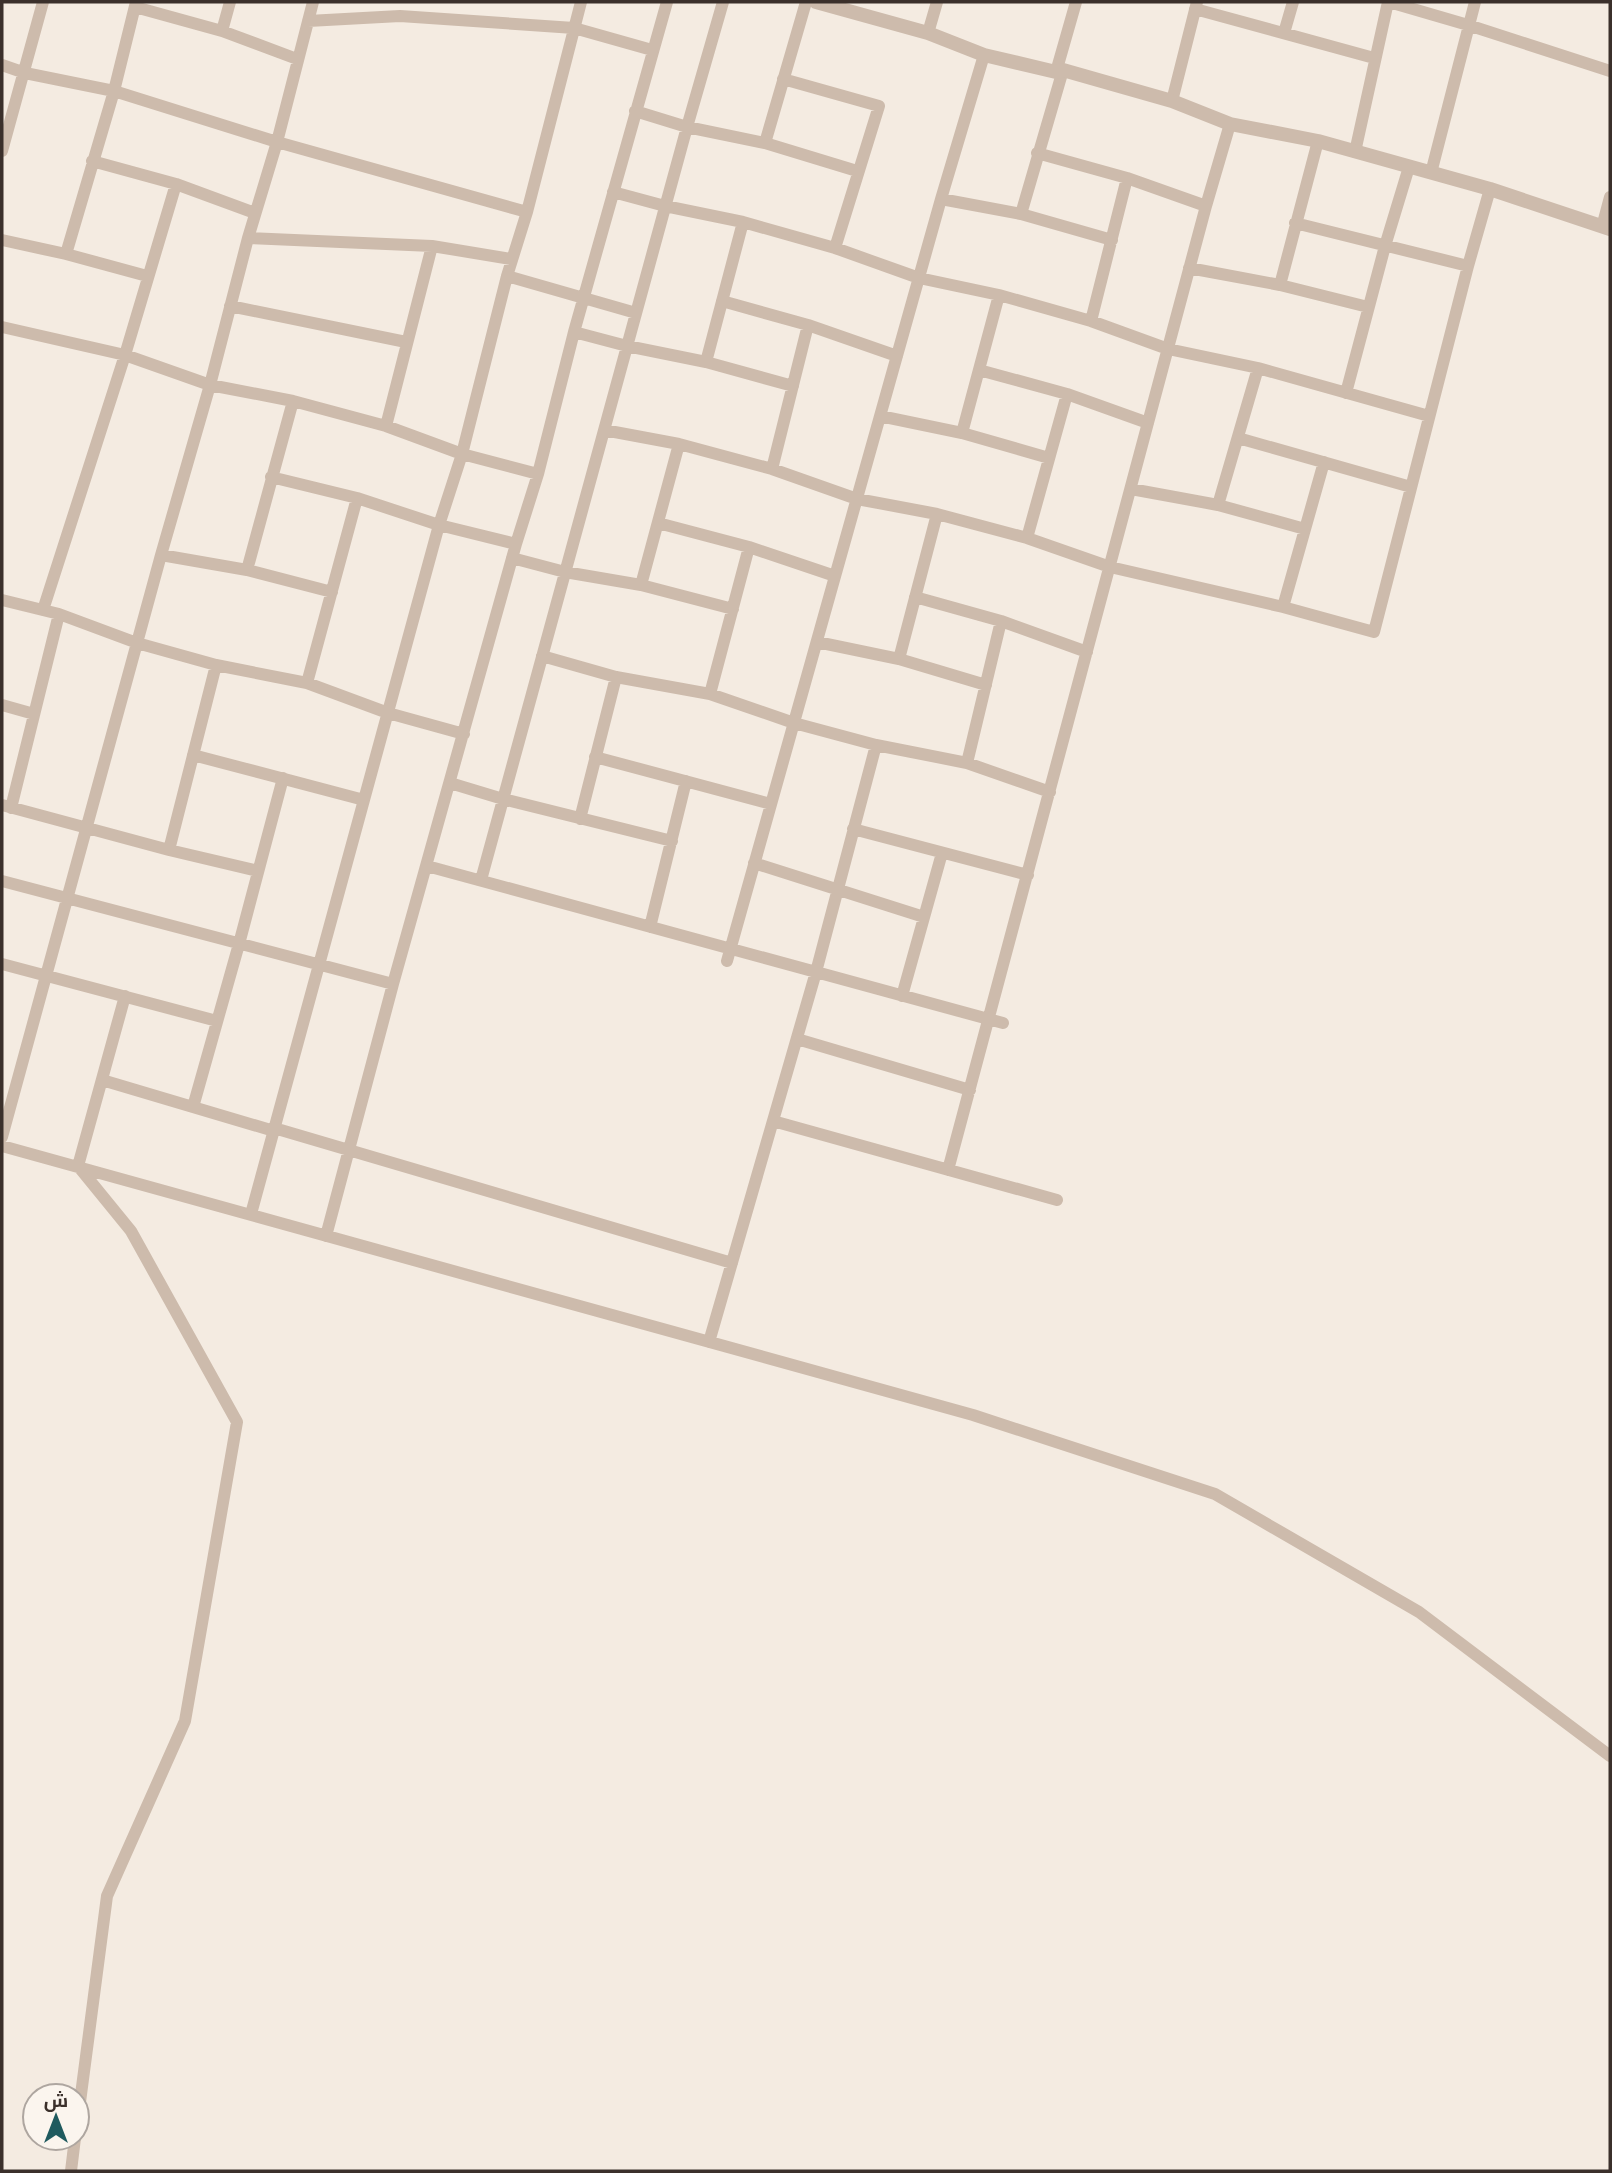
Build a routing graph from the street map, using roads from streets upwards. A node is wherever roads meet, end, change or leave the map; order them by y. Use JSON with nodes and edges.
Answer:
{"nodes":[{"id":1,"x":43,"y":2,"type":"edge"},
{"id":2,"x":230,"y":2,"type":"edge"},
{"id":3,"x":313,"y":2,"type":"edge"},
{"id":4,"x":404,"y":2,"type":"edge"},
{"id":5,"x":582,"y":2,"type":"edge"},
{"id":6,"x":667,"y":2,"type":"edge"},
{"id":7,"x":723,"y":2,"type":"edge"},
{"id":8,"x":806,"y":2,"type":"edge"},
{"id":9,"x":816,"y":2,"type":"edge"},
{"id":10,"x":937,"y":2,"type":"edge"},
{"id":11,"x":1076,"y":2,"type":"edge"},
{"id":12,"x":1293,"y":2,"type":"edge"},
{"id":13,"x":1389,"y":2,"type":"edge"},
{"id":14,"x":1475,"y":2,"type":"edge"},
{"id":15,"x":136,"y":5,"type":"edge"},
{"id":16,"x":1196,"y":5,"type":"edge"},
{"id":17,"x":400,"y":16,"type":"junction"},
{"id":18,"x":308,"y":21,"type":"junction"},
{"id":19,"x":1468,"y":25,"type":"junction"},
{"id":20,"x":573,"y":28,"type":"junction"},
{"id":21,"x":222,"y":32,"type":"junction"},
{"id":22,"x":928,"y":33,"type":"junction"},
{"id":23,"x":1284,"y":33,"type":"junction"},
{"id":24,"x":652,"y":50,"type":"junction"},
{"id":25,"x":984,"y":55,"type":"junction"},
{"id":26,"x":1374,"y":58,"type":"junction"},
{"id":27,"x":297,"y":59,"type":"junction"},
{"id":28,"x":2,"y":65,"type":"edge"},
{"id":29,"x":1059,"y":71,"type":"junction"},
{"id":30,"x":1610,"y":71,"type":"edge"},
{"id":31,"x":25,"y":73,"type":"junction"},
{"id":32,"x":783,"y":79,"type":"junction"},
{"id":33,"x":114,"y":91,"type":"junction"},
{"id":34,"x":1172,"y":101,"type":"junction"},
{"id":35,"x":635,"y":111,"type":"junction"},
{"id":36,"x":1230,"y":124,"type":"junction"},
{"id":37,"x":687,"y":127,"type":"junction"},
{"id":38,"x":1318,"y":141,"type":"junction"},
{"id":39,"x":277,"y":142,"type":"junction"},
{"id":40,"x":765,"y":144,"type":"junction"},
{"id":41,"x":2,"y":151,"type":"edge"},
{"id":42,"x":1354,"y":152,"type":"junction"},
{"id":43,"x":1037,"y":153,"type":"junction"},
{"id":44,"x":92,"y":161,"type":"junction"},
{"id":45,"x":1409,"y":167,"type":"junction"},
{"id":46,"x":857,"y":171,"type":"junction"},
{"id":47,"x":1431,"y":173,"type":"junction"},
{"id":48,"x":1127,"y":178,"type":"junction"},
{"id":49,"x":176,"y":184,"type":"junction"},
{"id":50,"x":1490,"y":189,"type":"junction"},
{"id":51,"x":613,"y":192,"type":"junction"},
{"id":52,"x":1610,"y":197,"type":"edge"},
{"id":53,"x":941,"y":199,"type":"junction"},
{"id":54,"x":665,"y":206,"type":"junction"},
{"id":55,"x":1206,"y":206,"type":"junction"},
{"id":56,"x":527,"y":212,"type":"junction"},
{"id":57,"x":255,"y":213,"type":"junction"},
{"id":58,"x":1021,"y":214,"type":"junction"},
{"id":59,"x":743,"y":222,"type":"junction"},
{"id":60,"x":1295,"y":223,"type":"junction"},
{"id":61,"x":1606,"y":228,"type":"edge"},
{"id":62,"x":248,"y":238,"type":"junction"},
{"id":63,"x":2,"y":240,"type":"edge"},
{"id":64,"x":1112,"y":240,"type":"junction"},
{"id":65,"x":432,"y":246,"type":"junction"},
{"id":66,"x":1385,"y":246,"type":"junction"},
{"id":67,"x":835,"y":248,"type":"junction"},
{"id":68,"x":66,"y":254,"type":"junction"},
{"id":69,"x":511,"y":259,"type":"junction"},
{"id":70,"x":1468,"y":266,"type":"junction"},
{"id":71,"x":1189,"y":268,"type":"junction"},
{"id":72,"x":147,"y":276,"type":"junction"},
{"id":73,"x":507,"y":276,"type":"junction"},
{"id":74,"x":919,"y":278,"type":"junction"},
{"id":75,"x":1280,"y":285,"type":"junction"},
{"id":76,"x":999,"y":295,"type":"junction"},
{"id":77,"x":584,"y":298,"type":"junction"},
{"id":78,"x":722,"y":301,"type":"junction"},
{"id":79,"x":230,"y":306,"type":"junction"},
{"id":80,"x":1368,"y":307,"type":"junction"},
{"id":81,"x":636,"y":313,"type":"junction"},
{"id":82,"x":1091,"y":321,"type":"junction"},
{"id":83,"x":808,"y":325,"type":"junction"},
{"id":84,"x":2,"y":327,"type":"edge"},
{"id":85,"x":574,"y":332,"type":"junction"},
{"id":86,"x":406,"y":342,"type":"junction"},
{"id":87,"x":627,"y":346,"type":"junction"},
{"id":88,"x":1168,"y":349,"type":"junction"},
{"id":89,"x":125,"y":355,"type":"junction"},
{"id":90,"x":897,"y":356,"type":"junction"},
{"id":91,"x":706,"y":362,"type":"junction"},
{"id":92,"x":1258,"y":368,"type":"junction"},
{"id":93,"x":979,"y":370,"type":"junction"},
{"id":94,"x":211,"y":385,"type":"junction"},
{"id":95,"x":793,"y":386,"type":"junction"},
{"id":96,"x":1346,"y":393,"type":"junction"},
{"id":97,"x":1067,"y":394,"type":"junction"},
{"id":98,"x":293,"y":401,"type":"junction"},
{"id":99,"x":880,"y":416,"type":"junction"},
{"id":100,"x":1429,"y":416,"type":"junction"},
{"id":101,"x":1148,"y":424,"type":"junction"},
{"id":102,"x":386,"y":426,"type":"junction"},
{"id":103,"x":604,"y":430,"type":"junction"},
{"id":104,"x":962,"y":433,"type":"junction"},
{"id":105,"x":1238,"y":438,"type":"junction"},
{"id":106,"x":679,"y":444,"type":"junction"},
{"id":107,"x":462,"y":453,"type":"junction"},
{"id":108,"x":1049,"y":458,"type":"junction"},
{"id":109,"x":1324,"y":462,"type":"junction"},
{"id":110,"x":772,"y":469,"type":"junction"},
{"id":111,"x":538,"y":474,"type":"junction"},
{"id":112,"x":271,"y":477,"type":"junction"},
{"id":113,"x":1411,"y":487,"type":"junction"},
{"id":114,"x":1130,"y":489,"type":"junction"},
{"id":115,"x":357,"y":498,"type":"junction"},
{"id":116,"x":857,"y":499,"type":"junction"},
{"id":117,"x":1218,"y":505,"type":"junction"},
{"id":118,"x":937,"y":514,"type":"junction"},
{"id":119,"x":658,"y":523,"type":"junction"},
{"id":120,"x":439,"y":525,"type":"junction"},
{"id":121,"x":1305,"y":529,"type":"junction"},
{"id":122,"x":1027,"y":538,"type":"junction"},
{"id":123,"x":749,"y":547,"type":"junction"},
{"id":124,"x":514,"y":551,"type":"junction"},
{"id":125,"x":161,"y":555,"type":"junction"},
{"id":126,"x":1110,"y":567,"type":"junction"},
{"id":127,"x":247,"y":570,"type":"junction"},
{"id":128,"x":565,"y":572,"type":"junction"},
{"id":129,"x":835,"y":576,"type":"junction"},
{"id":130,"x":641,"y":585,"type":"junction"},
{"id":131,"x":332,"y":592,"type":"junction"},
{"id":132,"x":915,"y":597,"type":"junction"},
{"id":133,"x":2,"y":600,"type":"edge"},
{"id":134,"x":1283,"y":607,"type":"junction"},
{"id":135,"x":733,"y":609,"type":"junction"},
{"id":136,"x":43,"y":610,"type":"junction"},
{"id":137,"x":59,"y":614,"type":"junction"},
{"id":138,"x":1001,"y":621,"type":"junction"},
{"id":139,"x":817,"y":642,"type":"junction"},
{"id":140,"x":137,"y":643,"type":"junction"},
{"id":141,"x":1087,"y":652,"type":"junction"},
{"id":142,"x":542,"y":656,"type":"junction"},
{"id":143,"x":899,"y":659,"type":"junction"},
{"id":144,"x":216,"y":665,"type":"junction"},
{"id":145,"x":616,"y":677,"type":"junction"},
{"id":146,"x":307,"y":683,"type":"junction"},
{"id":147,"x":986,"y":685,"type":"junction"},
{"id":148,"x":710,"y":694,"type":"junction"},
{"id":149,"x":2,"y":705,"type":"edge"},
{"id":150,"x":388,"y":713,"type":"junction"},
{"id":151,"x":34,"y":715,"type":"junction"},
{"id":152,"x":794,"y":723,"type":"junction"},
{"id":153,"x":464,"y":734,"type":"junction"},
{"id":154,"x":876,"y":745,"type":"junction"},
{"id":155,"x":193,"y":755,"type":"junction"},
{"id":156,"x":595,"y":757,"type":"junction"},
{"id":157,"x":967,"y":763,"type":"junction"},
{"id":158,"x":283,"y":778,"type":"junction"},
{"id":159,"x":686,"y":781,"type":"junction"},
{"id":160,"x":450,"y":783,"type":"junction"},
{"id":161,"x":1050,"y":792,"type":"junction"},
{"id":162,"x":503,"y":799,"type":"junction"},
{"id":163,"x":364,"y":800,"type":"junction"},
{"id":164,"x":771,"y":804,"type":"junction"},
{"id":165,"x":7,"y":807,"type":"edge"},
{"id":166,"x":580,"y":819,"type":"junction"},
{"id":167,"x":87,"y":827,"type":"junction"},
{"id":168,"x":853,"y":829,"type":"junction"},
{"id":169,"x":672,"y":841,"type":"junction"},
{"id":170,"x":169,"y":850,"type":"junction"},
{"id":171,"x":942,"y":853,"type":"junction"},
{"id":172,"x":754,"y":863,"type":"junction"},
{"id":173,"x":428,"y":866,"type":"junction"},
{"id":174,"x":258,"y":871,"type":"junction"},
{"id":175,"x":1028,"y":875,"type":"junction"},
{"id":176,"x":481,"y":880,"type":"junction"},
{"id":177,"x":2,"y":881,"type":"edge"},
{"id":178,"x":838,"y":890,"type":"junction"},
{"id":179,"x":66,"y":899,"type":"junction"},
{"id":180,"x":924,"y":917,"type":"junction"},
{"id":181,"x":650,"y":927,"type":"junction"},
{"id":182,"x":239,"y":944,"type":"junction"},
{"id":183,"x":729,"y":955,"type":"junction"},
{"id":184,"x":2,"y":964,"type":"edge"},
{"id":185,"x":320,"y":965,"type":"junction"},
{"id":186,"x":816,"y":972,"type":"junction"},
{"id":187,"x":46,"y":975,"type":"junction"},
{"id":188,"x":393,"y":985,"type":"junction"},
{"id":189,"x":125,"y":996,"type":"junction"},
{"id":190,"x":902,"y":996,"type":"junction"},
{"id":191,"x":989,"y":1020,"type":"junction"},
{"id":192,"x":217,"y":1021,"type":"junction"},
{"id":193,"x":1003,"y":1023,"type":"dead end"},
{"id":194,"x":797,"y":1039,"type":"junction"},
{"id":195,"x":102,"y":1080,"type":"junction"},
{"id":196,"x":970,"y":1090,"type":"junction"},
{"id":197,"x":193,"y":1107,"type":"junction"},
{"id":198,"x":773,"y":1121,"type":"junction"},
{"id":199,"x":274,"y":1130,"type":"junction"},
{"id":200,"x":2,"y":1137,"type":"edge"},
{"id":201,"x":2,"y":1146,"type":"edge"},
{"id":202,"x":349,"y":1151,"type":"junction"},
{"id":203,"x":78,"y":1166,"type":"junction"},
{"id":204,"x":948,"y":1170,"type":"junction"},
{"id":205,"x":1057,"y":1200,"type":"dead end"},
{"id":206,"x":251,"y":1214,"type":"junction"},
{"id":207,"x":326,"y":1236,"type":"junction"},
{"id":208,"x":732,"y":1263,"type":"junction"},
{"id":209,"x":709,"y":1342,"type":"junction"},
{"id":210,"x":1610,"y":1756,"type":"edge"},
{"id":211,"x":83,"y":2082,"type":"edge"},
{"id":212,"x":73,"y":2152,"type":"edge"},
{"id":213,"x":71,"y":2171,"type":"edge"}],
"edges":[{"from":1,"to":31,"type":"street"},
{"from":2,"to":21,"type":"street"},
{"from":3,"to":18,"type":"street"},
{"from":4,"to":17,"type":"street"},
{"from":5,"to":20,"type":"street"},
{"from":6,"to":24,"type":"street"},
{"from":7,"to":37,"type":"street"},
{"from":8,"to":32,"type":"street"},
{"from":9,"to":22,"type":"street"},
{"from":10,"to":22,"type":"street"},
{"from":11,"to":29,"type":"street"},
{"from":12,"to":23,"type":"street"},
{"from":13,"to":19,"type":"street"},
{"from":13,"to":26,"type":"street"},
{"from":14,"to":19,"type":"street"},
{"from":15,"to":21,"type":"street"},
{"from":15,"to":33,"type":"street"},
{"from":16,"to":23,"type":"street"},
{"from":16,"to":34,"type":"street"},
{"from":17,"to":18,"type":"street"},
{"from":17,"to":20,"type":"street"},
{"from":18,"to":27,"type":"street"},
{"from":19,"to":30,"type":"street"},
{"from":19,"to":47,"type":"street"},
{"from":20,"to":24,"type":"street"},
{"from":20,"to":56,"type":"street"},
{"from":21,"to":27,"type":"street"},
{"from":22,"to":25,"type":"street"},
{"from":23,"to":26,"type":"street"},
{"from":24,"to":35,"type":"street"},
{"from":25,"to":29,"type":"street"},
{"from":25,"to":53,"type":"street"},
{"from":26,"to":42,"type":"street"},
{"from":27,"to":39,"type":"street"},
{"from":28,"to":31,"type":"street"},
{"from":29,"to":34,"type":"street"},
{"from":29,"to":43,"type":"street"},
{"from":31,"to":33,"type":"street"},
{"from":31,"to":41,"type":"street"},
{"from":32,"to":40,"type":"street"},
{"from":32,"to":46,"type":"street"},
{"from":33,"to":39,"type":"street"},
{"from":33,"to":44,"type":"street"},
{"from":34,"to":36,"type":"street"},
{"from":35,"to":37,"type":"street"},
{"from":35,"to":51,"type":"street"},
{"from":36,"to":38,"type":"street"},
{"from":36,"to":55,"type":"street"},
{"from":37,"to":40,"type":"street"},
{"from":37,"to":54,"type":"street"},
{"from":38,"to":42,"type":"street"},
{"from":38,"to":60,"type":"street"},
{"from":39,"to":56,"type":"street"},
{"from":39,"to":57,"type":"street"},
{"from":40,"to":46,"type":"street"},
{"from":42,"to":45,"type":"street"},
{"from":43,"to":48,"type":"street"},
{"from":43,"to":58,"type":"street"},
{"from":44,"to":49,"type":"street"},
{"from":44,"to":68,"type":"street"},
{"from":45,"to":47,"type":"street"},
{"from":45,"to":66,"type":"street"},
{"from":46,"to":67,"type":"street"},
{"from":47,"to":50,"type":"street"},
{"from":48,"to":55,"type":"street"},
{"from":48,"to":64,"type":"street"},
{"from":49,"to":57,"type":"street"},
{"from":49,"to":72,"type":"street"},
{"from":50,"to":61,"type":"street"},
{"from":50,"to":70,"type":"street"},
{"from":51,"to":54,"type":"street"},
{"from":51,"to":77,"type":"street"},
{"from":52,"to":61,"type":"street"},
{"from":53,"to":58,"type":"street"},
{"from":53,"to":74,"type":"street"},
{"from":54,"to":59,"type":"street"},
{"from":54,"to":81,"type":"street"},
{"from":55,"to":71,"type":"street"},
{"from":56,"to":69,"type":"street"},
{"from":57,"to":62,"type":"street"},
{"from":58,"to":64,"type":"street"},
{"from":59,"to":67,"type":"street"},
{"from":59,"to":78,"type":"street"},
{"from":60,"to":66,"type":"street"},
{"from":60,"to":75,"type":"street"},
{"from":62,"to":65,"type":"street"},
{"from":62,"to":79,"type":"street"},
{"from":63,"to":68,"type":"street"},
{"from":64,"to":82,"type":"street"},
{"from":65,"to":69,"type":"street"},
{"from":65,"to":86,"type":"street"},
{"from":66,"to":70,"type":"street"},
{"from":66,"to":80,"type":"street"},
{"from":67,"to":74,"type":"street"},
{"from":68,"to":72,"type":"street"},
{"from":69,"to":73,"type":"street"},
{"from":70,"to":100,"type":"street"},
{"from":71,"to":75,"type":"street"},
{"from":71,"to":88,"type":"street"},
{"from":72,"to":89,"type":"street"},
{"from":73,"to":77,"type":"street"},
{"from":73,"to":107,"type":"street"},
{"from":74,"to":76,"type":"street"},
{"from":74,"to":90,"type":"street"},
{"from":75,"to":80,"type":"street"},
{"from":76,"to":82,"type":"street"},
{"from":76,"to":93,"type":"street"},
{"from":77,"to":81,"type":"street"},
{"from":77,"to":85,"type":"street"},
{"from":78,"to":83,"type":"street"},
{"from":78,"to":91,"type":"street"},
{"from":79,"to":86,"type":"street"},
{"from":79,"to":94,"type":"street"},
{"from":80,"to":96,"type":"street"},
{"from":81,"to":87,"type":"street"},
{"from":82,"to":88,"type":"street"},
{"from":83,"to":90,"type":"street"},
{"from":83,"to":95,"type":"street"},
{"from":84,"to":89,"type":"street"},
{"from":85,"to":87,"type":"street"},
{"from":85,"to":111,"type":"street"},
{"from":86,"to":102,"type":"street"},
{"from":87,"to":91,"type":"street"},
{"from":87,"to":103,"type":"street"},
{"from":88,"to":92,"type":"street"},
{"from":88,"to":101,"type":"street"},
{"from":89,"to":94,"type":"street"},
{"from":89,"to":136,"type":"street"},
{"from":90,"to":99,"type":"street"},
{"from":91,"to":95,"type":"street"},
{"from":92,"to":96,"type":"street"},
{"from":92,"to":105,"type":"street"},
{"from":93,"to":97,"type":"street"},
{"from":93,"to":104,"type":"street"},
{"from":94,"to":98,"type":"street"},
{"from":94,"to":125,"type":"street"},
{"from":95,"to":110,"type":"street"},
{"from":96,"to":100,"type":"street"},
{"from":97,"to":101,"type":"street"},
{"from":97,"to":108,"type":"street"},
{"from":98,"to":102,"type":"street"},
{"from":98,"to":112,"type":"street"},
{"from":99,"to":104,"type":"street"},
{"from":99,"to":116,"type":"street"},
{"from":100,"to":113,"type":"street"},
{"from":101,"to":114,"type":"street"},
{"from":102,"to":107,"type":"street"},
{"from":103,"to":106,"type":"street"},
{"from":103,"to":128,"type":"street"},
{"from":104,"to":108,"type":"street"},
{"from":105,"to":109,"type":"street"},
{"from":105,"to":117,"type":"street"},
{"from":106,"to":110,"type":"street"},
{"from":106,"to":119,"type":"street"},
{"from":107,"to":111,"type":"street"},
{"from":107,"to":120,"type":"street"},
{"from":108,"to":122,"type":"street"},
{"from":109,"to":113,"type":"street"},
{"from":109,"to":121,"type":"street"},
{"from":110,"to":116,"type":"street"},
{"from":111,"to":124,"type":"street"},
{"from":112,"to":115,"type":"street"},
{"from":112,"to":127,"type":"street"},
{"from":113,"to":134,"type":"street"},
{"from":114,"to":117,"type":"street"},
{"from":114,"to":126,"type":"street"},
{"from":115,"to":120,"type":"street"},
{"from":115,"to":131,"type":"street"},
{"from":116,"to":118,"type":"street"},
{"from":116,"to":129,"type":"street"},
{"from":117,"to":121,"type":"street"},
{"from":118,"to":122,"type":"street"},
{"from":118,"to":132,"type":"street"},
{"from":119,"to":123,"type":"street"},
{"from":119,"to":130,"type":"street"},
{"from":120,"to":124,"type":"street"},
{"from":120,"to":150,"type":"street"},
{"from":121,"to":134,"type":"street"},
{"from":122,"to":126,"type":"street"},
{"from":123,"to":129,"type":"street"},
{"from":123,"to":135,"type":"street"},
{"from":124,"to":128,"type":"street"},
{"from":124,"to":153,"type":"street"},
{"from":125,"to":127,"type":"street"},
{"from":125,"to":140,"type":"street"},
{"from":126,"to":134,"type":"street"},
{"from":126,"to":141,"type":"street"},
{"from":127,"to":131,"type":"street"},
{"from":128,"to":130,"type":"street"},
{"from":128,"to":142,"type":"street"},
{"from":129,"to":139,"type":"street"},
{"from":130,"to":135,"type":"street"},
{"from":131,"to":146,"type":"street"},
{"from":132,"to":138,"type":"street"},
{"from":132,"to":143,"type":"street"},
{"from":133,"to":136,"type":"street"},
{"from":135,"to":148,"type":"street"},
{"from":136,"to":137,"type":"street"},
{"from":137,"to":140,"type":"street"},
{"from":137,"to":151,"type":"street"},
{"from":138,"to":141,"type":"street"},
{"from":138,"to":147,"type":"street"},
{"from":139,"to":143,"type":"street"},
{"from":139,"to":152,"type":"street"},
{"from":140,"to":144,"type":"street"},
{"from":140,"to":167,"type":"street"},
{"from":141,"to":161,"type":"street"},
{"from":142,"to":145,"type":"street"},
{"from":142,"to":162,"type":"street"},
{"from":143,"to":147,"type":"street"},
{"from":144,"to":146,"type":"street"},
{"from":144,"to":155,"type":"street"},
{"from":145,"to":148,"type":"street"},
{"from":145,"to":156,"type":"street"},
{"from":146,"to":150,"type":"street"},
{"from":147,"to":157,"type":"street"},
{"from":148,"to":152,"type":"street"},
{"from":149,"to":151,"type":"street"},
{"from":150,"to":153,"type":"street"},
{"from":150,"to":163,"type":"street"},
{"from":151,"to":165,"type":"street"},
{"from":152,"to":154,"type":"street"},
{"from":152,"to":164,"type":"street"},
{"from":153,"to":160,"type":"street"},
{"from":154,"to":157,"type":"street"},
{"from":154,"to":168,"type":"street"},
{"from":155,"to":158,"type":"street"},
{"from":155,"to":170,"type":"street"},
{"from":156,"to":159,"type":"street"},
{"from":156,"to":166,"type":"street"},
{"from":157,"to":161,"type":"street"},
{"from":158,"to":163,"type":"street"},
{"from":158,"to":174,"type":"street"},
{"from":159,"to":164,"type":"street"},
{"from":159,"to":169,"type":"street"},
{"from":160,"to":162,"type":"street"},
{"from":160,"to":173,"type":"street"},
{"from":161,"to":175,"type":"street"},
{"from":162,"to":166,"type":"street"},
{"from":162,"to":176,"type":"street"},
{"from":163,"to":185,"type":"street"},
{"from":164,"to":172,"type":"street"},
{"from":165,"to":167,"type":"street"},
{"from":166,"to":169,"type":"street"},
{"from":167,"to":170,"type":"street"},
{"from":167,"to":179,"type":"street"},
{"from":168,"to":171,"type":"street"},
{"from":168,"to":178,"type":"street"},
{"from":169,"to":181,"type":"street"},
{"from":170,"to":174,"type":"street"},
{"from":171,"to":175,"type":"street"},
{"from":171,"to":180,"type":"street"},
{"from":172,"to":178,"type":"street"},
{"from":172,"to":183,"type":"street"},
{"from":173,"to":176,"type":"street"},
{"from":173,"to":188,"type":"street"},
{"from":174,"to":182,"type":"street"},
{"from":175,"to":191,"type":"street"},
{"from":176,"to":181,"type":"street"},
{"from":177,"to":179,"type":"street"},
{"from":178,"to":180,"type":"street"},
{"from":178,"to":186,"type":"street"},
{"from":179,"to":182,"type":"street"},
{"from":179,"to":187,"type":"street"},
{"from":180,"to":190,"type":"street"},
{"from":181,"to":183,"type":"street"},
{"from":182,"to":185,"type":"street"},
{"from":182,"to":192,"type":"street"},
{"from":183,"to":186,"type":"street"},
{"from":184,"to":187,"type":"street"},
{"from":185,"to":188,"type":"street"},
{"from":185,"to":199,"type":"street"},
{"from":186,"to":190,"type":"street"},
{"from":186,"to":194,"type":"street"},
{"from":187,"to":189,"type":"street"},
{"from":187,"to":200,"type":"street"},
{"from":188,"to":202,"type":"street"},
{"from":189,"to":192,"type":"street"},
{"from":189,"to":195,"type":"street"},
{"from":190,"to":191,"type":"street"},
{"from":191,"to":193,"type":"street"},
{"from":191,"to":196,"type":"street"},
{"from":192,"to":197,"type":"street"},
{"from":194,"to":196,"type":"street"},
{"from":194,"to":198,"type":"street"},
{"from":195,"to":197,"type":"street"},
{"from":195,"to":203,"type":"street"},
{"from":196,"to":204,"type":"street"},
{"from":197,"to":199,"type":"street"},
{"from":198,"to":204,"type":"street"},
{"from":198,"to":208,"type":"street"},
{"from":199,"to":202,"type":"street"},
{"from":199,"to":206,"type":"street"},
{"from":201,"to":203,"type":"street"},
{"from":202,"to":207,"type":"street"},
{"from":202,"to":208,"type":"street"},
{"from":203,"to":206,"type":"street"},
{"from":203,"to":211,"type":"street"},
{"from":204,"to":205,"type":"street"},
{"from":206,"to":207,"type":"street"},
{"from":207,"to":209,"type":"street"},
{"from":208,"to":209,"type":"street"},
{"from":209,"to":210,"type":"street"},
{"from":212,"to":213,"type":"street"}]}
